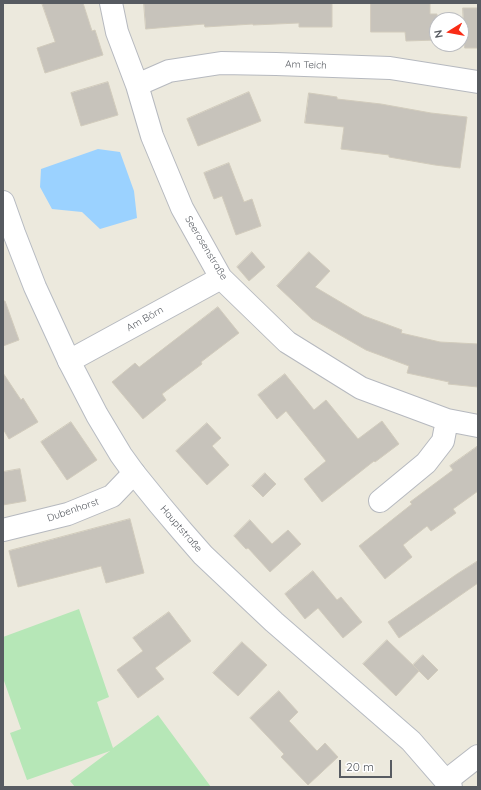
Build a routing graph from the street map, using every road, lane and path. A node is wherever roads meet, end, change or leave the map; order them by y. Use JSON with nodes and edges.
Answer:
{"nodes":[{"id":1,"x":111,"y":3,"type":"edge"},
{"id":2,"x":478,"y":82,"type":"edge"},
{"id":3,"x":137,"y":85,"type":"junction"},
{"id":4,"x":3,"y":202,"type":"edge"},
{"id":5,"x":9,"y":235,"type":"edge"},
{"id":6,"x":221,"y":278,"type":"junction"},
{"id":7,"x":70,"y":361,"type":"junction"},
{"id":8,"x":447,"y":420,"type":"junction"},
{"id":9,"x":478,"y":426,"type":"edge"},
{"id":10,"x":134,"y":472,"type":"junction"},
{"id":11,"x":380,"y":501,"type":"dead end"},
{"id":12,"x":3,"y":530,"type":"edge"},
{"id":13,"x":478,"y":756,"type":"edge"},
{"id":14,"x":448,"y":784,"type":"edge"}],
"edges":[{"from":1,"to":3,"type":"street","name":"Seerosenstraße"},
{"from":2,"to":3,"type":"street","name":"Am Teich"},
{"from":3,"to":6,"type":"street","name":"Seerosenstraße"},
{"from":4,"to":5,"type":"street","name":"Hauptstraße"},
{"from":5,"to":7,"type":"street","name":"Hauptstraße"},
{"from":6,"to":7,"type":"street","name":"Am Börn"},
{"from":6,"to":8,"type":"street","name":"Seerosenstraße"},
{"from":7,"to":10,"type":"street","name":"Hauptstraße"},
{"from":8,"to":9,"type":"street","name":"Seerosenstraße"},
{"from":8,"to":11,"type":"street"},
{"from":10,"to":12,"type":"street","name":"Dubenhorst"},
{"from":10,"to":14,"type":"street","name":"Hauptstraße"},
{"from":13,"to":14,"type":"street"}]}
